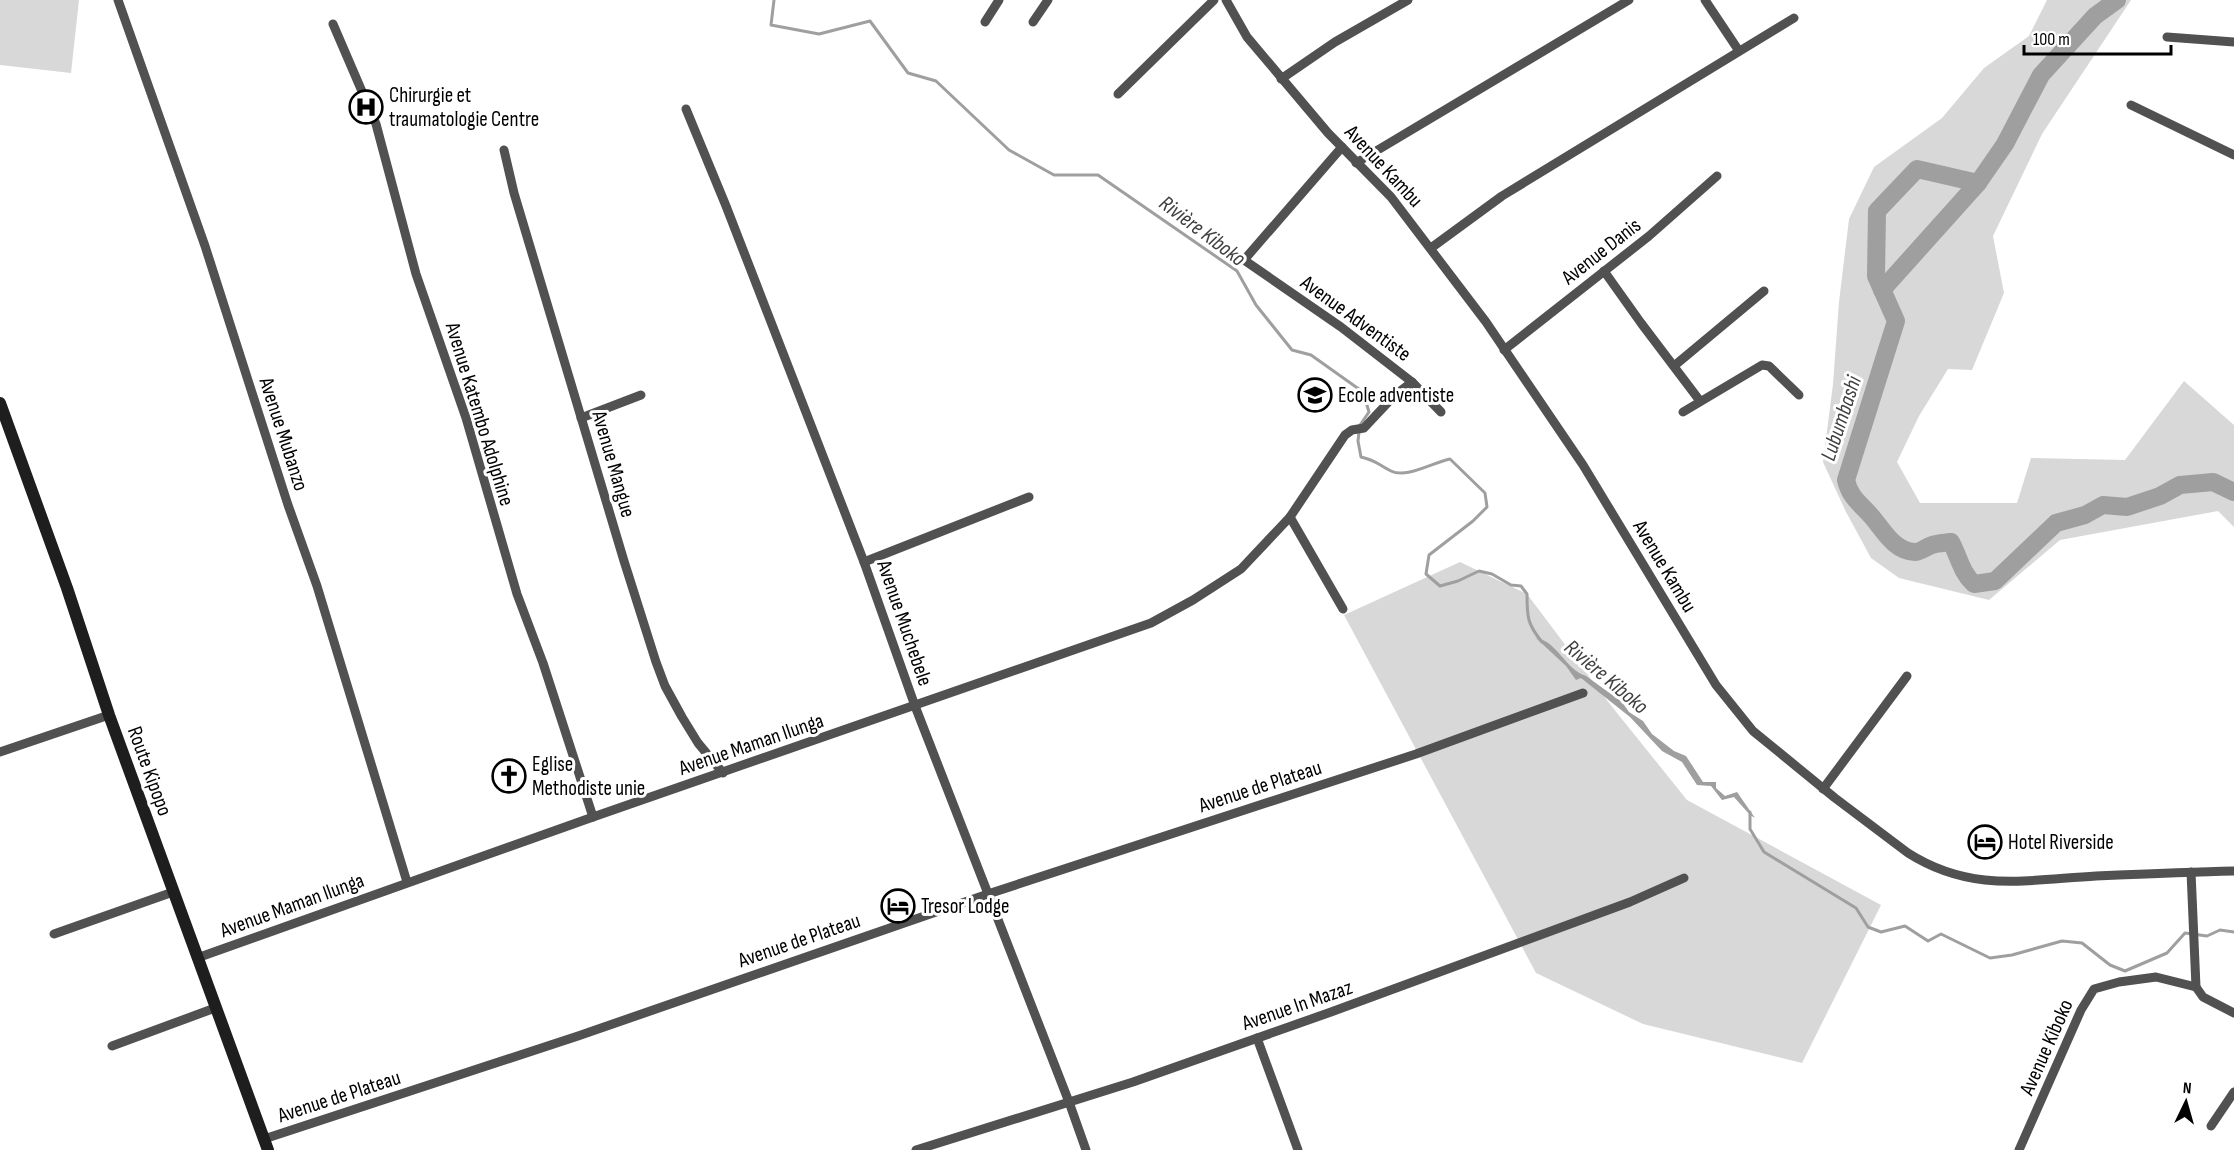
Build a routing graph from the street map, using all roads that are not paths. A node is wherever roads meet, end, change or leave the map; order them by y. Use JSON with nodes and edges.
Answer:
{"nodes":[{"id":1,"x":118,"y":0,"type":"edge"},
{"id":2,"x":999,"y":0,"type":"edge"},
{"id":3,"x":1048,"y":0,"type":"edge"},
{"id":4,"x":1214,"y":0,"type":"edge"},
{"id":5,"x":1408,"y":0,"type":"edge"},
{"id":6,"x":1629,"y":0,"type":"edge"},
{"id":7,"x":1705,"y":0,"type":"edge"},
{"id":8,"x":1229,"y":2,"type":"edge"},
{"id":9,"x":1794,"y":18,"type":"dead end"},
{"id":10,"x":985,"y":22,"type":"dead end"},
{"id":11,"x":1033,"y":22,"type":"dead end"},
{"id":12,"x":333,"y":24,"type":"dead end"},
{"id":13,"x":2167,"y":37,"type":"dead end"},
{"id":14,"x":2234,"y":42,"type":"edge"},
{"id":15,"x":1739,"y":51,"type":"junction"},
{"id":16,"x":1281,"y":79,"type":"junction"},
{"id":17,"x":1118,"y":94,"type":"dead end"},
{"id":18,"x":2131,"y":105,"type":"dead end"},
{"id":19,"x":686,"y":109,"type":"dead end"},
{"id":20,"x":1342,"y":147,"type":"junction"},
{"id":21,"x":504,"y":150,"type":"dead end"},
{"id":22,"x":2234,"y":154,"type":"edge"},
{"id":23,"x":1356,"y":163,"type":"junction"},
{"id":24,"x":1717,"y":176,"type":"dead end"},
{"id":25,"x":1431,"y":248,"type":"junction"},
{"id":26,"x":1604,"y":271,"type":"junction"},
{"id":27,"x":1764,"y":291,"type":"dead end"},
{"id":28,"x":1504,"y":350,"type":"junction"},
{"id":29,"x":1674,"y":366,"type":"junction"},
{"id":30,"x":1412,"y":382,"type":"junction"},
{"id":31,"x":641,"y":395,"type":"dead end"},
{"id":32,"x":1798,"y":395,"type":"dead end"},
{"id":33,"x":1700,"y":401,"type":"junction"},
{"id":34,"x":0,"y":403,"type":"edge"},
{"id":35,"x":1441,"y":412,"type":"dead end"},
{"id":36,"x":1683,"y":412,"type":"dead end"},
{"id":37,"x":581,"y":418,"type":"junction"},
{"id":38,"x":1029,"y":497,"type":"dead end"},
{"id":39,"x":1290,"y":517,"type":"junction"},
{"id":40,"x":864,"y":562,"type":"junction"},
{"id":41,"x":1343,"y":609,"type":"dead end"},
{"id":42,"x":1907,"y":676,"type":"dead end"},
{"id":43,"x":1583,"y":693,"type":"dead end"},
{"id":44,"x":915,"y":706,"type":"junction"},
{"id":45,"x":109,"y":715,"type":"junction"},
{"id":46,"x":0,"y":752,"type":"edge"},
{"id":47,"x":723,"y":773,"type":"junction"},
{"id":48,"x":1823,"y":789,"type":"junction"},
{"id":49,"x":593,"y":817,"type":"junction"},
{"id":50,"x":2234,"y":871,"type":"edge"},
{"id":51,"x":2191,"y":872,"type":"junction"},
{"id":52,"x":1684,"y":878,"type":"dead end"},
{"id":53,"x":407,"y":882,"type":"junction"},
{"id":54,"x":173,"y":892,"type":"junction"},
{"id":55,"x":988,"y":894,"type":"junction"},
{"id":56,"x":54,"y":934,"type":"dead end"},
{"id":57,"x":196,"y":958,"type":"junction"},
{"id":58,"x":2196,"y":987,"type":"junction"},
{"id":59,"x":215,"y":1008,"type":"junction"},
{"id":60,"x":2234,"y":1013,"type":"edge"},
{"id":61,"x":1257,"y":1038,"type":"junction"},
{"id":62,"x":112,"y":1046,"type":"dead end"},
{"id":63,"x":2234,"y":1092,"type":"edge"},
{"id":64,"x":1069,"y":1102,"type":"junction"},
{"id":65,"x":2211,"y":1126,"type":"dead end"},
{"id":66,"x":266,"y":1144,"type":"edge"},
{"id":67,"x":916,"y":1150,"type":"edge"},
{"id":68,"x":1086,"y":1150,"type":"edge"},
{"id":69,"x":1298,"y":1150,"type":"edge"},
{"id":70,"x":2019,"y":1150,"type":"edge"}],
"edges":[{"from":1,"to":53,"type":"street","name":"Avenue Mubanzo"},
{"from":2,"to":10,"type":"street"},
{"from":3,"to":11,"type":"street"},
{"from":4,"to":17,"type":"street"},
{"from":5,"to":16,"type":"street"},
{"from":6,"to":23,"type":"street"},
{"from":7,"to":15,"type":"street"},
{"from":8,"to":16,"type":"street","name":"Avenue Kambu"},
{"from":9,"to":15,"type":"street"},
{"from":12,"to":49,"type":"street","name":"Avenue Katembo Adolphine"},
{"from":13,"to":14,"type":"street"},
{"from":15,"to":25,"type":"street"},
{"from":16,"to":20,"type":"street","name":"Avenue Kambu"},
{"from":18,"to":22,"type":"street"},
{"from":19,"to":40,"type":"street","name":"Avenue Muchebele"},
{"from":20,"to":23,"type":"street","name":"Avenue Kambu"},
{"from":20,"to":30,"type":"street","name":"Avenue Adventiste"},
{"from":21,"to":37,"type":"street","name":"Avenue Mangue"},
{"from":23,"to":25,"type":"street","name":"Avenue Kambu"},
{"from":24,"to":26,"type":"street","name":"Avenue Danis"},
{"from":25,"to":28,"type":"street","name":"Avenue Kambu"},
{"from":26,"to":28,"type":"street","name":"Avenue Danis"},
{"from":26,"to":29,"type":"street"},
{"from":27,"to":29,"type":"street"},
{"from":28,"to":48,"type":"street","name":"Avenue Kambu"},
{"from":29,"to":33,"type":"street"},
{"from":30,"to":35,"type":"street","name":"Avenue Adventiste"},
{"from":30,"to":39,"type":"street","name":"Avenue Maman Ilunga"},
{"from":31,"to":37,"type":"street"},
{"from":32,"to":33,"type":"street"},
{"from":33,"to":36,"type":"street"},
{"from":34,"to":45,"type":"main road","name":"Route Kipopo"},
{"from":37,"to":47,"type":"street","name":"Avenue Mangue"},
{"from":38,"to":40,"type":"street"},
{"from":39,"to":41,"type":"street"},
{"from":39,"to":44,"type":"street","name":"Avenue Maman Ilunga"},
{"from":40,"to":44,"type":"street","name":"Avenue Muchebele"},
{"from":42,"to":48,"type":"street"},
{"from":43,"to":55,"type":"street","name":"Avenue de Plateau"},
{"from":44,"to":47,"type":"street","name":"Avenue Maman Ilunga"},
{"from":44,"to":55,"type":"street","name":"Avenue Muchebele"},
{"from":45,"to":46,"type":"street"},
{"from":45,"to":54,"type":"main road","name":"Route Kipopo"},
{"from":47,"to":49,"type":"street","name":"Avenue Maman Ilunga"},
{"from":48,"to":51,"type":"street","name":"Avenue Kambu"},
{"from":49,"to":53,"type":"street","name":"Avenue Maman Ilunga"},
{"from":50,"to":51,"type":"street","name":"Avenue Kambu"},
{"from":51,"to":58,"type":"street"},
{"from":52,"to":61,"type":"street","name":"Avenue In Mazaz"},
{"from":53,"to":57,"type":"street","name":"Avenue Maman Ilunga"},
{"from":54,"to":56,"type":"street"},
{"from":54,"to":57,"type":"main road","name":"Route Kipopo"},
{"from":55,"to":64,"type":"street","name":"Avenue Muchebele"},
{"from":55,"to":66,"type":"street","name":"Avenue de Plateau"},
{"from":57,"to":59,"type":"main road","name":"Route Kipopo"},
{"from":58,"to":60,"type":"street"},
{"from":58,"to":70,"type":"street","name":"Avenue Kiboko"},
{"from":59,"to":62,"type":"street"},
{"from":59,"to":66,"type":"main road","name":"Route Kipopo"},
{"from":61,"to":64,"type":"street","name":"Avenue In Mazaz"},
{"from":61,"to":69,"type":"street"},
{"from":63,"to":65,"type":"street"},
{"from":64,"to":67,"type":"street","name":"Avenue In Mazaz"},
{"from":64,"to":68,"type":"street","name":"Avenue Muchebele"}]}
